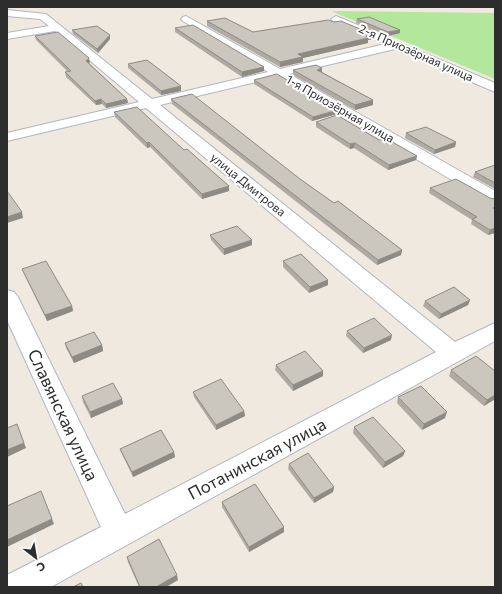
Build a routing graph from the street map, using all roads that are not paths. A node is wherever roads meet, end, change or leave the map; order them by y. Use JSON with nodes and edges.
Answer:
{"nodes":[{"id":1,"x":7,"y":13,"type":"edge"},
{"id":2,"x":186,"y":19,"type":"dead end"},
{"id":3,"x":336,"y":19,"type":"dead end"},
{"id":4,"x":57,"y":28,"type":"junction"},
{"id":5,"x":7,"y":36,"type":"edge"},
{"id":6,"x":396,"y":45,"type":"junction"},
{"id":7,"x":278,"y":73,"type":"junction"},
{"id":8,"x":495,"y":88,"type":"edge"},
{"id":9,"x":148,"y":103,"type":"junction"},
{"id":10,"x":7,"y":136,"type":"edge"},
{"id":11,"x":495,"y":198,"type":"edge"},
{"id":12,"x":7,"y":297,"type":"edge"},
{"id":13,"x":495,"y":331,"type":"edge"},
{"id":14,"x":453,"y":353,"type":"junction"},
{"id":15,"x":119,"y":533,"type":"junction"},
{"id":16,"x":19,"y":587,"type":"edge"}],
"edges":[{"from":1,"to":4,"type":"street","name":"улица Дмитрова"},
{"from":2,"to":7,"type":"street","name":"1-я Приозёрная улица"},
{"from":3,"to":6,"type":"street","name":"2-я Приозёрная улица"},
{"from":4,"to":5,"type":"street"},
{"from":4,"to":9,"type":"street","name":"улица Дмитрова"},
{"from":6,"to":7,"type":"street"},
{"from":6,"to":8,"type":"street","name":"2-я Приозёрная улица"},
{"from":7,"to":9,"type":"street"},
{"from":7,"to":11,"type":"street","name":"1-я Приозёрная улица"},
{"from":9,"to":10,"type":"street"},
{"from":9,"to":14,"type":"street","name":"улица Дмитрова"},
{"from":12,"to":15,"type":"street","name":"Славянская улица"},
{"from":13,"to":14,"type":"street","name":"Потанинская улица"},
{"from":14,"to":15,"type":"street","name":"Потанинская улица"},
{"from":15,"to":16,"type":"street","name":"Потанинская улица"}]}
